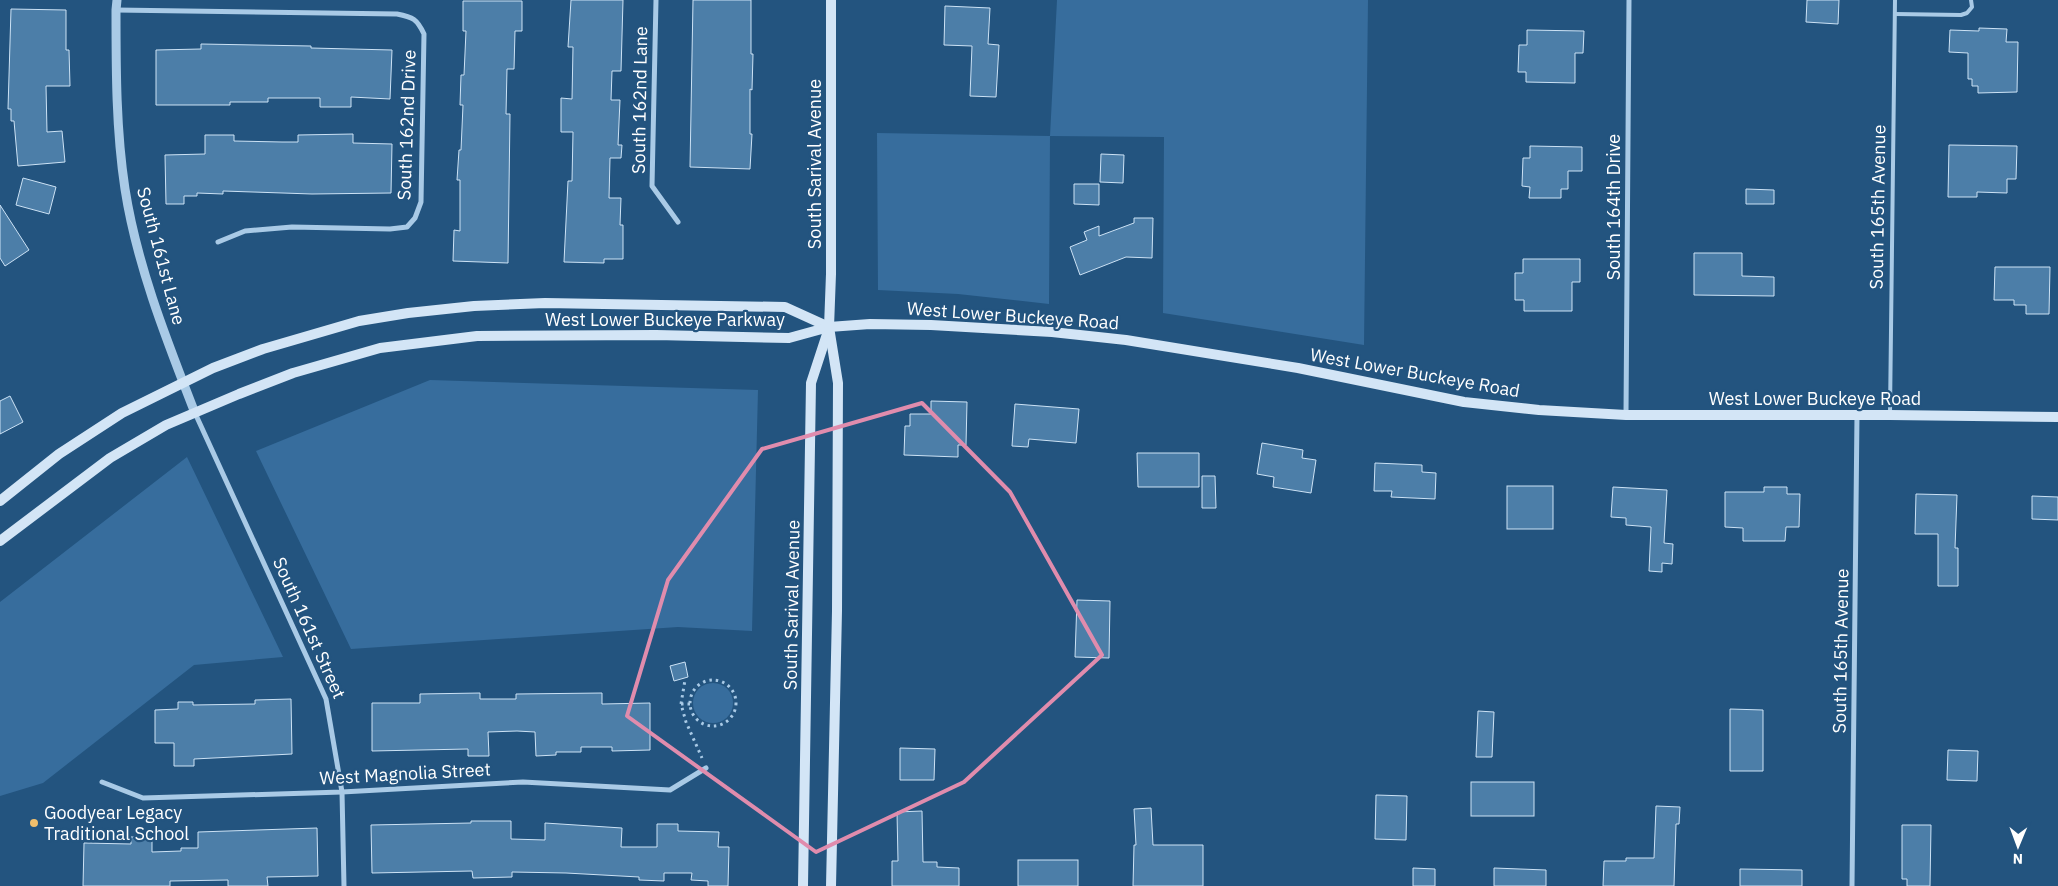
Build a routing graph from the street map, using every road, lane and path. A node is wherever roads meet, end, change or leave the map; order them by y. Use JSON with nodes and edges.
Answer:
{"nodes":[{"id":1,"x":117,"y":0,"type":"edge"},
{"id":2,"x":656,"y":0,"type":"edge"},
{"id":3,"x":831,"y":0,"type":"edge"},
{"id":4,"x":1629,"y":0,"type":"edge"},
{"id":5,"x":1895,"y":0,"type":"edge"},
{"id":6,"x":1972,"y":0,"type":"edge"},
{"id":7,"x":116,"y":10,"type":"junction"},
{"id":8,"x":1895,"y":14,"type":"junction"},
{"id":9,"x":678,"y":222,"type":"dead end"},
{"id":10,"x":218,"y":242,"type":"dead end"},
{"id":11,"x":829,"y":327,"type":"junction"},
{"id":12,"x":183,"y":383,"type":"junction"},
{"id":13,"x":188,"y":396,"type":"joint"},
{"id":14,"x":195,"y":413,"type":"junction"},
{"id":15,"x":1626,"y":415,"type":"junction"},
{"id":16,"x":1857,"y":415,"type":"junction"},
{"id":17,"x":1890,"y":415,"type":"junction"},
{"id":18,"x":2058,"y":417,"type":"edge"},
{"id":19,"x":0,"y":501,"type":"edge"},
{"id":20,"x":0,"y":541,"type":"edge"},
{"id":21,"x":685,"y":680,"type":"dead end"},
{"id":22,"x":681,"y":704,"type":"junction"},
{"id":23,"x":690,"y":704,"type":"junction"},
{"id":24,"x":706,"y":768,"type":"joint"},
{"id":25,"x":102,"y":782,"type":"dead end"},
{"id":26,"x":342,"y":792,"type":"junction"},
{"id":27,"x":344,"y":886,"type":"edge"},
{"id":28,"x":804,"y":886,"type":"edge"},
{"id":29,"x":831,"y":886,"type":"edge"},
{"id":30,"x":1852,"y":886,"type":"edge"}],
"edges":[{"from":1,"to":7,"type":"street","name":"South 161st Lane"},
{"from":2,"to":9,"type":"street","name":"South 162nd Lane"},
{"from":3,"to":11,"type":"main road","name":"South Sarival Avenue"},
{"from":4,"to":15,"type":"street","name":"South 164th Drive"},
{"from":5,"to":8,"type":"lane","name":"South 165th Avenue"},
{"from":6,"to":8,"type":"lane"},
{"from":7,"to":10,"type":"street","name":"South 162nd Drive"},
{"from":7,"to":12,"type":"street","name":"South 161st Lane"},
{"from":8,"to":17,"type":"lane","name":"South 165th Avenue"},
{"from":11,"to":12,"type":"main road","name":"West Lower Buckeye Parkway"},
{"from":11,"to":14,"type":"main road","name":"West Lower Buckeye Parkway"},
{"from":11,"to":15,"type":"main road","name":"West Lower Buckeye Road"},
{"from":11,"to":28,"type":"main road","name":"South Sarival Avenue"},
{"from":11,"to":29,"type":"main road","name":"South Sarival Avenue"},
{"from":12,"to":13,"type":"street","name":"South 161st Lane"},
{"from":12,"to":19,"type":"main road","name":"West Lower Buckeye Parkway"},
{"from":13,"to":14,"type":"street","name":"South 161st Street"},
{"from":14,"to":20,"type":"main road","name":"West Lower Buckeye Parkway"},
{"from":14,"to":26,"type":"street","name":"South 161st Street"},
{"from":15,"to":16,"type":"main road","name":"West Lower Buckeye Road"},
{"from":16,"to":17,"type":"main road","name":"West Lower Buckeye Road"},
{"from":16,"to":30,"type":"street","name":"South 165th Avenue"},
{"from":17,"to":18,"type":"main road","name":"West Lower Buckeye Road"},
{"from":21,"to":22,"type":"path"},
{"from":22,"to":23,"type":"path"},
{"from":22,"to":24,"type":"path"},
{"from":23,"to":23,"type":"path"},
{"from":24,"to":26,"type":"street","name":"West Magnolia Street"},
{"from":25,"to":26,"type":"street","name":"West Magnolia Street"},
{"from":26,"to":27,"type":"street","name":"South 161st Street"}]}
